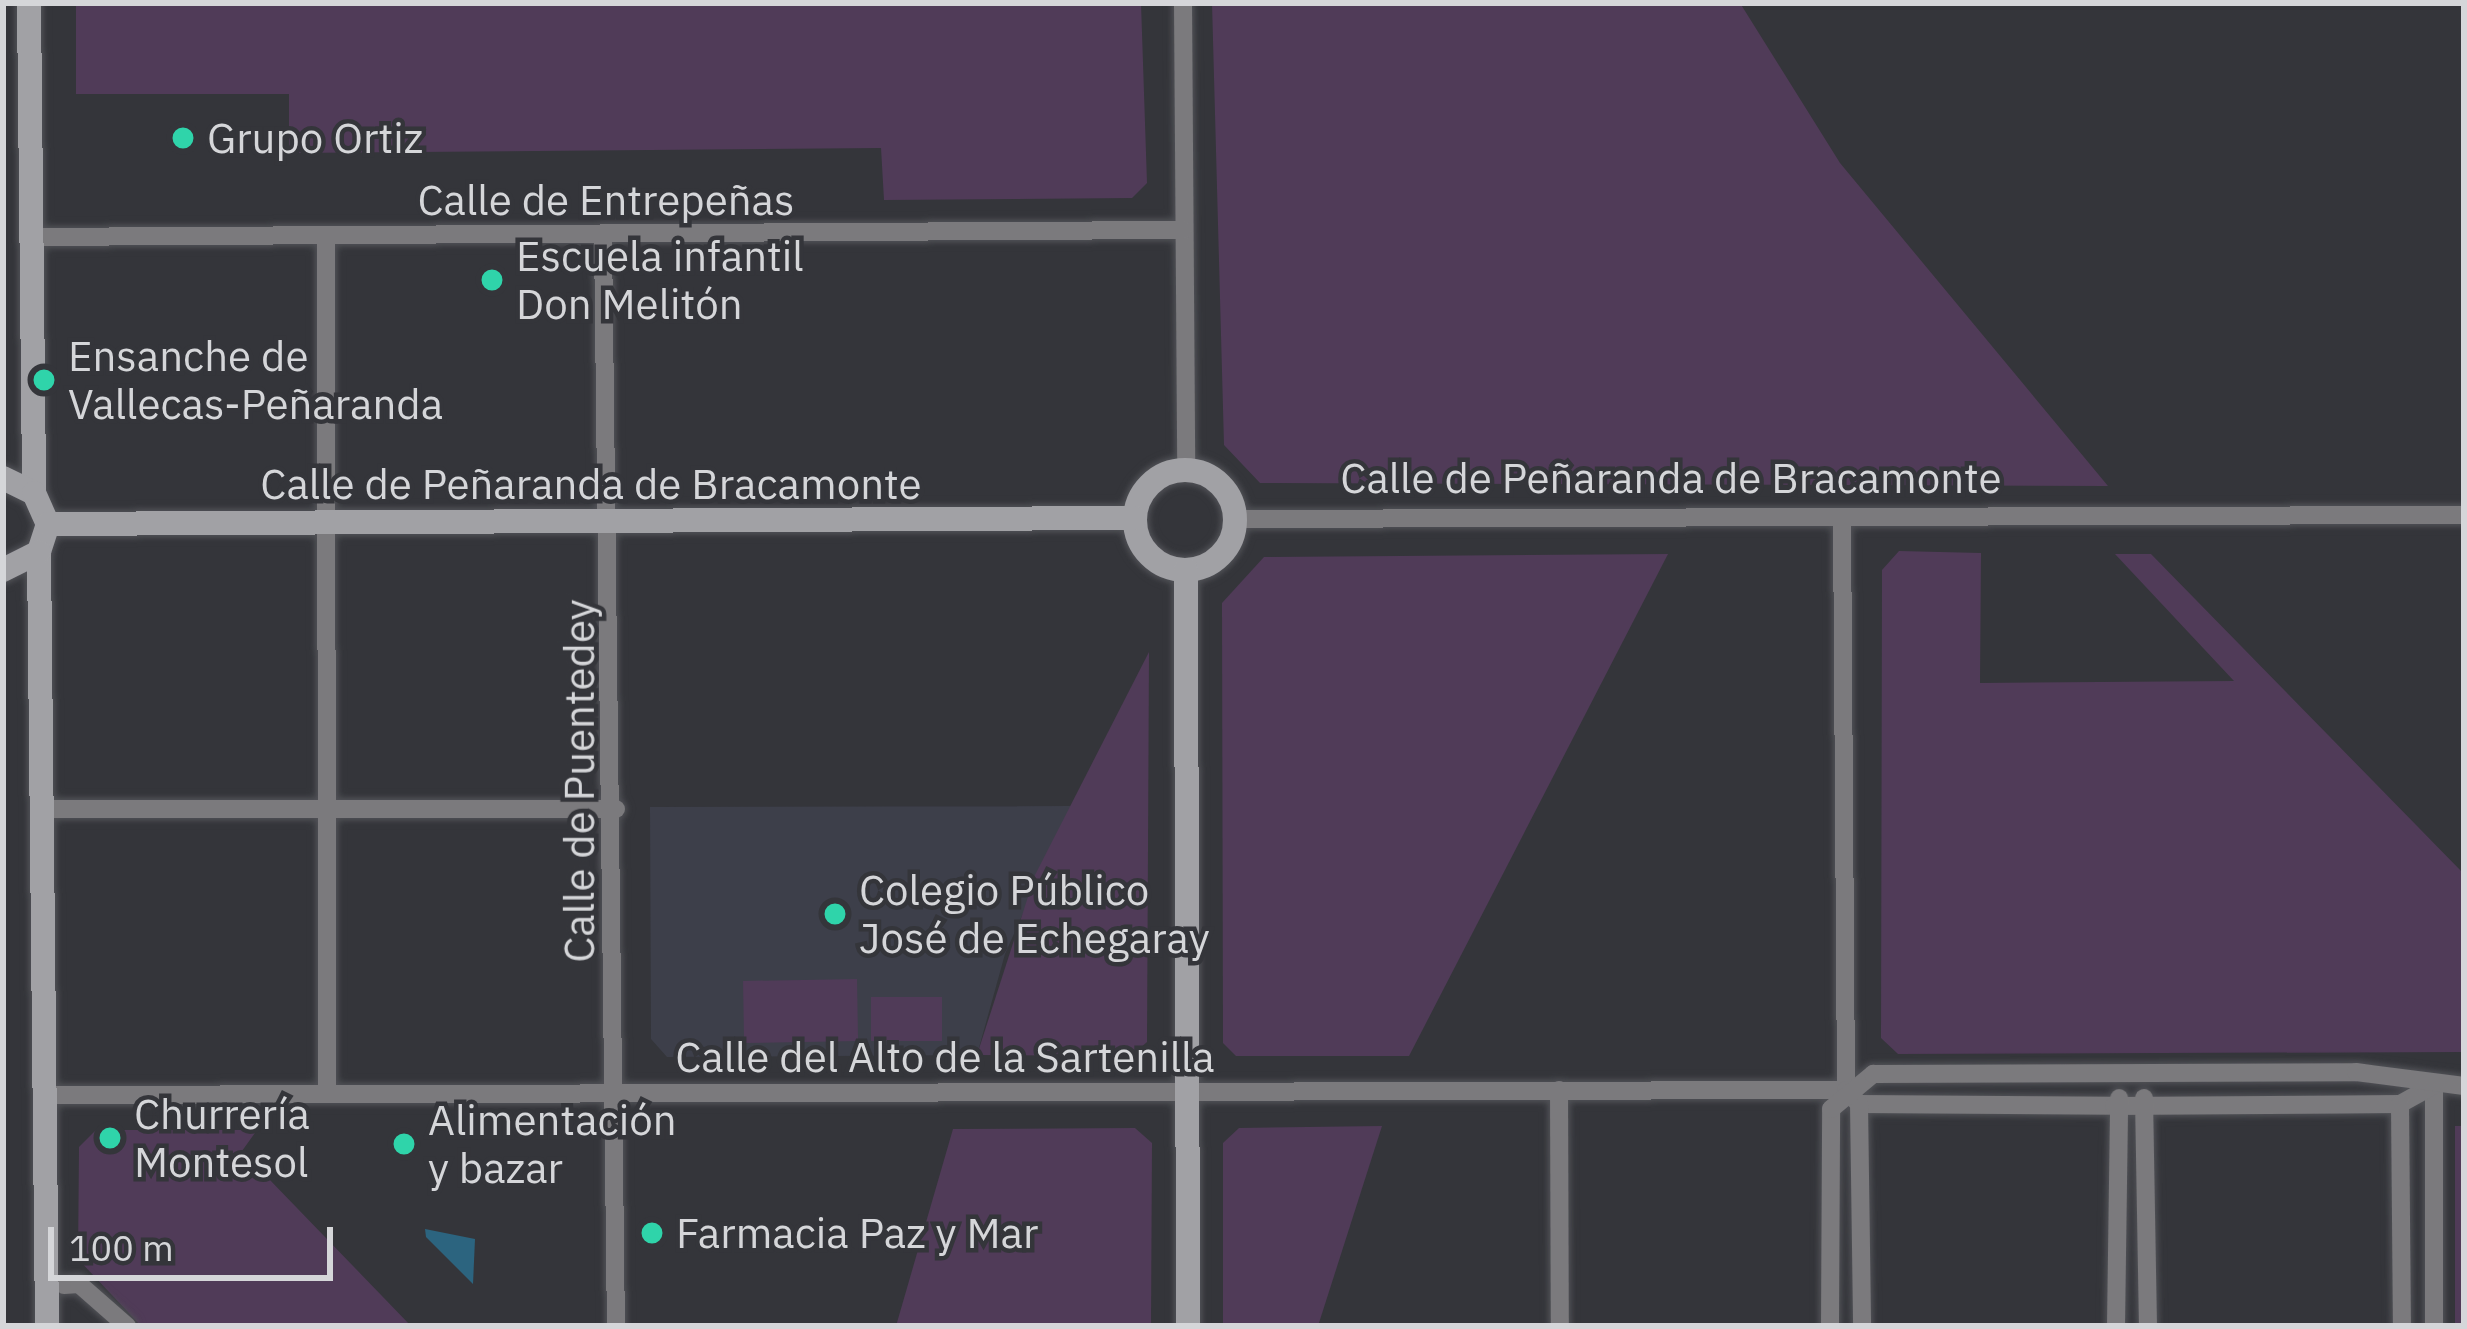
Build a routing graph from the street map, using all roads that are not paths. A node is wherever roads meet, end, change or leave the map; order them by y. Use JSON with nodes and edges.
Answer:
{"nodes":[{"id":1,"x":29,"y":3,"type":"edge"},
{"id":2,"x":1183,"y":3,"type":"edge"},
{"id":3,"x":1183,"y":230,"type":"junction"},
{"id":4,"x":326,"y":236,"type":"junction"},
{"id":5,"x":603,"y":236,"type":"junction"},
{"id":6,"x":29,"y":237,"type":"junction"},
{"id":7,"x":1186,"y":470,"type":"junction"},
{"id":8,"x":3,"y":478,"type":"edge"},
{"id":9,"x":34,"y":493,"type":"junction"},
{"id":10,"x":2464,"y":514,"type":"edge"},
{"id":11,"x":1135,"y":518,"type":"junction"},
{"id":12,"x":1842,"y":518,"type":"junction"},
{"id":13,"x":1236,"y":519,"type":"junction"},
{"id":14,"x":613,"y":522,"type":"junction"},
{"id":15,"x":48,"y":524,"type":"junction"},
{"id":16,"x":328,"y":524,"type":"junction"},
{"id":17,"x":39,"y":552,"type":"junction"},
{"id":18,"x":3,"y":570,"type":"edge"},
{"id":19,"x":1186,"y":570,"type":"junction"},
{"id":20,"x":44,"y":809,"type":"junction"},
{"id":21,"x":328,"y":809,"type":"junction"},
{"id":22,"x":616,"y":809,"type":"junction"},
{"id":23,"x":2133,"y":1077,"type":"junction"},
{"id":24,"x":2434,"y":1085,"type":"junction"},
{"id":25,"x":2464,"y":1086,"type":"edge"},
{"id":26,"x":327,"y":1090,"type":"junction"},
{"id":27,"x":1559,"y":1090,"type":"junction"},
{"id":28,"x":615,"y":1091,"type":"junction"},
{"id":29,"x":1188,"y":1092,"type":"junction"},
{"id":30,"x":44,"y":1095,"type":"junction"},
{"id":31,"x":1853,"y":1097,"type":"junction"},
{"id":32,"x":2400,"y":1104,"type":"junction"},
{"id":33,"x":2147,"y":1105,"type":"junction"},
{"id":34,"x":2114,"y":1106,"type":"junction"},
{"id":35,"x":64,"y":1285,"type":"dead end"},
{"id":36,"x":47,"y":1326,"type":"edge"},
{"id":37,"x":127,"y":1326,"type":"edge"},
{"id":38,"x":616,"y":1326,"type":"edge"},
{"id":39,"x":1188,"y":1326,"type":"edge"},
{"id":40,"x":1560,"y":1326,"type":"edge"},
{"id":41,"x":1830,"y":1326,"type":"edge"},
{"id":42,"x":1862,"y":1326,"type":"edge"},
{"id":43,"x":2116,"y":1326,"type":"edge"},
{"id":44,"x":2148,"y":1326,"type":"edge"},
{"id":45,"x":2402,"y":1326,"type":"edge"},
{"id":46,"x":2434,"y":1326,"type":"edge"}],
"edges":[{"from":1,"to":6,"type":"main road"},
{"from":2,"to":3,"type":"street"},
{"from":3,"to":5,"type":"street","name":"Calle de Entrepeñas"},
{"from":3,"to":7,"type":"street"},
{"from":4,"to":5,"type":"street","name":"Calle de Entrepeñas"},
{"from":4,"to":6,"type":"street","name":"Calle de Entrepeñas"},
{"from":4,"to":16,"type":"street"},
{"from":5,"to":14,"type":"street","name":"Calle de Puentedey"},
{"from":6,"to":9,"type":"main road"},
{"from":7,"to":11,"type":"main road"},
{"from":7,"to":13,"type":"main road"},
{"from":8,"to":9,"type":"main road"},
{"from":9,"to":15,"type":"main road"},
{"from":10,"to":12,"type":"street","name":"Calle de Peñaranda de Bracamonte"},
{"from":11,"to":14,"type":"main road","name":"Calle de Peñaranda de Bracamonte"},
{"from":11,"to":19,"type":"main road"},
{"from":12,"to":13,"type":"street","name":"Calle de Peñaranda de Bracamonte"},
{"from":12,"to":31,"type":"street"},
{"from":13,"to":19,"type":"main road"},
{"from":14,"to":16,"type":"main road","name":"Calle de Peñaranda de Bracamonte"},
{"from":14,"to":22,"type":"street","name":"Calle de Puentedey"},
{"from":15,"to":16,"type":"main road","name":"Calle de Peñaranda de Bracamonte"},
{"from":15,"to":17,"type":"main road"},
{"from":16,"to":21,"type":"street"},
{"from":17,"to":18,"type":"main road"},
{"from":17,"to":20,"type":"main road"},
{"from":19,"to":29,"type":"main road"},
{"from":20,"to":21,"type":"street"},
{"from":20,"to":30,"type":"main road"},
{"from":21,"to":22,"type":"street"},
{"from":21,"to":26,"type":"street"},
{"from":22,"to":28,"type":"street","name":"Calle de Puentedey"},
{"from":23,"to":24,"type":"street","name":"Calle del Alto de la Sartenilla"},
{"from":23,"to":31,"type":"street","name":"Calle del Alto de la Sartenilla"},
{"from":23,"to":33,"type":"street"},
{"from":23,"to":34,"type":"street"},
{"from":24,"to":25,"type":"street","name":"Calle del Alto de la Sartenilla"},
{"from":24,"to":32,"type":"street","name":"Calle del Alto de la Sartenilla"},
{"from":24,"to":46,"type":"street"},
{"from":26,"to":28,"type":"street","name":"Calle del Alto de la Sartenilla"},
{"from":26,"to":30,"type":"street","name":"Calle del Alto de la Sartenilla"},
{"from":27,"to":29,"type":"street","name":"Calle del Alto de la Sartenilla"},
{"from":27,"to":31,"type":"street","name":"Calle del Alto de la Sartenilla"},
{"from":27,"to":40,"type":"street"},
{"from":28,"to":29,"type":"street","name":"Calle del Alto de la Sartenilla"},
{"from":28,"to":38,"type":"street","name":"Calle de Puentedey"},
{"from":29,"to":39,"type":"main road"},
{"from":30,"to":36,"type":"main road"},
{"from":31,"to":34,"type":"street","name":"Calle del Alto de la Sartenilla"},
{"from":31,"to":41,"type":"street"},
{"from":31,"to":42,"type":"street"},
{"from":32,"to":33,"type":"street","name":"Calle del Alto de la Sartenilla"},
{"from":32,"to":45,"type":"street"},
{"from":33,"to":34,"type":"street","name":"Calle del Alto de la Sartenilla"},
{"from":33,"to":44,"type":"street"},
{"from":34,"to":43,"type":"street"},
{"from":35,"to":37,"type":"street"}]}
